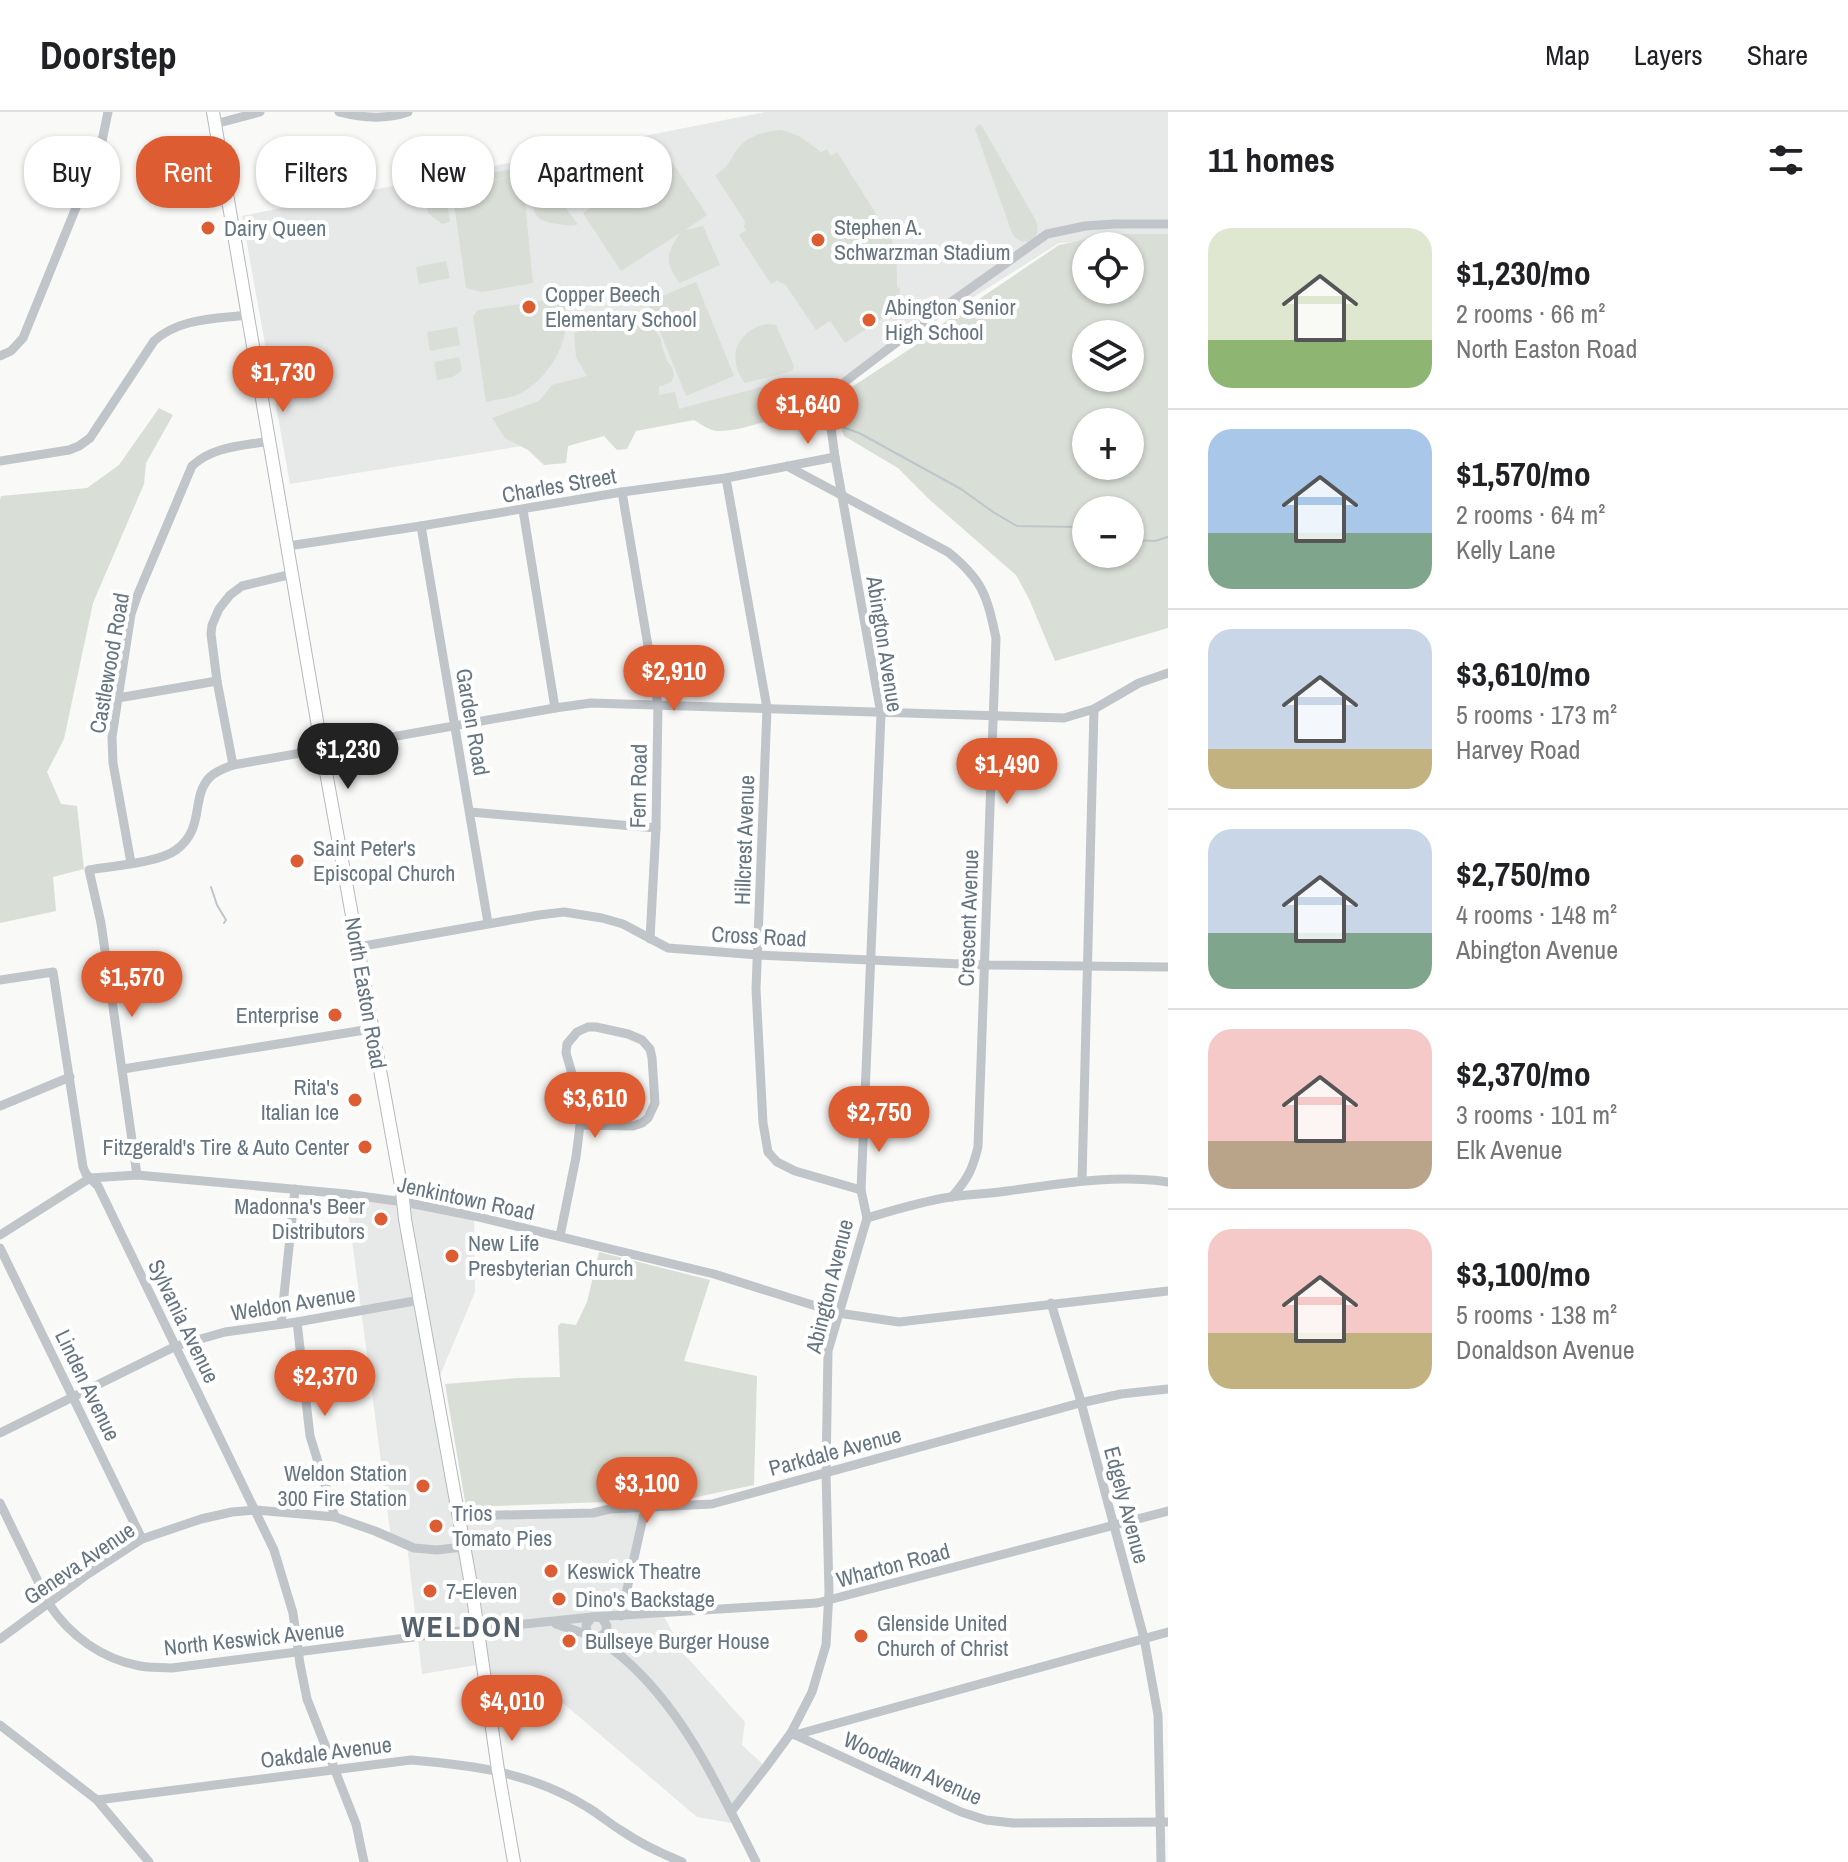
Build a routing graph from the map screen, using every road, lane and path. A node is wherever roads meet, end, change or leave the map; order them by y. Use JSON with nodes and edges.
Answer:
{"nodes":[{"id":1,"x":108,"y":112,"type":"edge"},
{"id":2,"x":260,"y":112,"type":"edge"},
{"id":3,"x":339,"y":112,"type":"edge"},
{"id":4,"x":408,"y":112,"type":"edge"},
{"id":5,"x":214,"y":118,"type":"edge"},
{"id":6,"x":1168,"y":224,"type":"edge"},
{"id":7,"x":248,"y":315,"type":"junction"},
{"id":8,"x":0,"y":356,"type":"edge"},
{"id":9,"x":270,"y":441,"type":"junction"},
{"id":10,"x":835,"y":457,"type":"junction"},
{"id":11,"x":0,"y":461,"type":"edge"},
{"id":12,"x":787,"y":466,"type":"junction"},
{"id":13,"x":726,"y":478,"type":"junction"},
{"id":14,"x":622,"y":492,"type":"junction"},
{"id":15,"x":842,"y":495,"type":"junction"},
{"id":16,"x":523,"y":510,"type":"junction"},
{"id":17,"x":421,"y":526,"type":"junction"},
{"id":18,"x":288,"y":546,"type":"junction"},
{"id":19,"x":292,"y":574,"type":"junction"},
{"id":20,"x":1168,"y":673,"type":"edge"},
{"id":21,"x":217,"y":681,"type":"junction"},
{"id":22,"x":118,"y":698,"type":"junction"},
{"id":23,"x":658,"y":705,"type":"junction"},
{"id":24,"x":555,"y":708,"type":"junction"},
{"id":25,"x":767,"y":708,"type":"junction"},
{"id":26,"x":1094,"y":709,"type":"junction"},
{"id":27,"x":881,"y":714,"type":"junction"},
{"id":28,"x":994,"y":716,"type":"junction"},
{"id":29,"x":456,"y":726,"type":"junction"},
{"id":30,"x":322,"y":750,"type":"junction"},
{"id":31,"x":233,"y":765,"type":"junction"},
{"id":32,"x":470,"y":812,"type":"junction"},
{"id":33,"x":656,"y":828,"type":"junction"},
{"id":34,"x":131,"y":863,"type":"junction"},
{"id":35,"x":488,"y":923,"type":"junction"},
{"id":36,"x":650,"y":939,"type":"junction"},
{"id":37,"x":358,"y":947,"type":"junction"},
{"id":38,"x":758,"y":955,"type":"junction"},
{"id":39,"x":870,"y":959,"type":"junction"},
{"id":40,"x":984,"y":965,"type":"junction"},
{"id":41,"x":1087,"y":967,"type":"junction"},
{"id":42,"x":1168,"y":967,"type":"edge"},
{"id":43,"x":0,"y":980,"type":"edge"},
{"id":44,"x":371,"y":1029,"type":"junction"},
{"id":45,"x":123,"y":1069,"type":"junction"},
{"id":46,"x":70,"y":1077,"type":"junction"},
{"id":47,"x":0,"y":1106,"type":"edge"},
{"id":48,"x":580,"y":1125,"type":"junction"},
{"id":49,"x":137,"y":1175,"type":"junction"},
{"id":50,"x":90,"y":1178,"type":"junction"},
{"id":51,"x":1082,"y":1181,"type":"junction"},
{"id":52,"x":1168,"y":1182,"type":"edge"},
{"id":53,"x":295,"y":1189,"type":"junction"},
{"id":54,"x":861,"y":1190,"type":"junction"},
{"id":55,"x":952,"y":1197,"type":"junction"},
{"id":56,"x":404,"y":1202,"type":"junction"},
{"id":57,"x":867,"y":1218,"type":"junction"},
{"id":58,"x":0,"y":1235,"type":"edge"},
{"id":59,"x":560,"y":1236,"type":"junction"},
{"id":60,"x":0,"y":1248,"type":"edge"},
{"id":61,"x":1168,"y":1291,"type":"edge"},
{"id":62,"x":420,"y":1300,"type":"junction"},
{"id":63,"x":1051,"y":1303,"type":"junction"},
{"id":64,"x":838,"y":1313,"type":"junction"},
{"id":65,"x":297,"y":1322,"type":"junction"},
{"id":66,"x":281,"y":1324,"type":"junction"},
{"id":67,"x":176,"y":1346,"type":"junction"},
{"id":68,"x":1168,"y":1389,"type":"edge"},
{"id":69,"x":74,"y":1397,"type":"junction"},
{"id":70,"x":1080,"y":1403,"type":"junction"},
{"id":71,"x":0,"y":1433,"type":"edge"},
{"id":72,"x":826,"y":1473,"type":"junction"},
{"id":73,"x":0,"y":1503,"type":"edge"},
{"id":74,"x":645,"y":1509,"type":"junction"},
{"id":75,"x":256,"y":1510,"type":"junction"},
{"id":76,"x":1168,"y":1511,"type":"edge"},
{"id":77,"x":458,"y":1516,"type":"junction"},
{"id":78,"x":335,"y":1517,"type":"junction"},
{"id":79,"x":1114,"y":1526,"type":"junction"},
{"id":80,"x":142,"y":1539,"type":"junction"},
{"id":81,"x":463,"y":1547,"type":"junction"},
{"id":82,"x":828,"y":1600,"type":"junction"},
{"id":83,"x":49,"y":1604,"type":"junction"},
{"id":84,"x":621,"y":1616,"type":"junction"},
{"id":85,"x":594,"y":1617,"type":"junction"},
{"id":86,"x":549,"y":1622,"type":"junction"},
{"id":87,"x":476,"y":1629,"type":"junction"},
{"id":88,"x":607,"y":1629,"type":"junction"},
{"id":89,"x":1168,"y":1632,"type":"edge"},
{"id":90,"x":592,"y":1637,"type":"junction"},
{"id":91,"x":1144,"y":1638,"type":"junction"},
{"id":92,"x":0,"y":1639,"type":"edge"},
{"id":93,"x":299,"y":1652,"type":"junction"},
{"id":94,"x":631,"y":1665,"type":"junction"},
{"id":95,"x":1163,"y":1713,"type":"edge"},
{"id":96,"x":0,"y":1725,"type":"edge"},
{"id":97,"x":793,"y":1734,"type":"junction"},
{"id":98,"x":335,"y":1768,"type":"junction"},
{"id":99,"x":498,"y":1770,"type":"junction"},
{"id":100,"x":97,"y":1800,"type":"junction"},
{"id":101,"x":731,"y":1812,"type":"junction"},
{"id":102,"x":1164,"y":1822,"type":"edge"},
{"id":103,"x":654,"y":1851,"type":"junction"},
{"id":104,"x":149,"y":1862,"type":"edge"},
{"id":105,"x":364,"y":1862,"type":"edge"},
{"id":106,"x":514,"y":1862,"type":"edge"},
{"id":107,"x":651,"y":1862,"type":"edge"},
{"id":108,"x":682,"y":1862,"type":"edge"},
{"id":109,"x":756,"y":1862,"type":"edge"},
{"id":110,"x":1161,"y":1862,"type":"edge"}],
"edges":[{"from":1,"to":8,"type":"street"},
{"from":2,"to":5,"type":"street"},
{"from":3,"to":4,"type":"street"},
{"from":5,"to":7,"type":"main road","name":"North Easton Road"},
{"from":6,"to":10,"type":"street","name":"Abington Avenue"},
{"from":7,"to":9,"type":"main road","name":"North Easton Road"},
{"from":7,"to":11,"type":"street"},
{"from":9,"to":18,"type":"main road","name":"North Easton Road"},
{"from":9,"to":22,"type":"street","name":"Castlewood Road"},
{"from":10,"to":12,"type":"street","name":"Charles Street"},
{"from":10,"to":15,"type":"street","name":"Abington Avenue"},
{"from":12,"to":13,"type":"street","name":"Charles Street"},
{"from":12,"to":15,"type":"street","name":"Crescent Avenue"},
{"from":13,"to":14,"type":"street","name":"Charles Street"},
{"from":13,"to":25,"type":"street","name":"Hillcrest Avenue"},
{"from":14,"to":16,"type":"street","name":"Charles Street"},
{"from":14,"to":23,"type":"street","name":"Fern Road"},
{"from":15,"to":27,"type":"street","name":"Abington Avenue"},
{"from":15,"to":28,"type":"street","name":"Crescent Avenue"},
{"from":16,"to":17,"type":"street","name":"Charles Street"},
{"from":16,"to":24,"type":"street"},
{"from":17,"to":18,"type":"street","name":"Charles Street"},
{"from":17,"to":29,"type":"street","name":"Garden Road"},
{"from":18,"to":19,"type":"main road","name":"North Easton Road"},
{"from":19,"to":21,"type":"street"},
{"from":19,"to":30,"type":"main road","name":"North Easton Road"},
{"from":20,"to":26,"type":"street"},
{"from":21,"to":22,"type":"street"},
{"from":21,"to":31,"type":"street"},
{"from":22,"to":34,"type":"street","name":"Castlewood Road"},
{"from":23,"to":24,"type":"street"},
{"from":23,"to":25,"type":"street"},
{"from":23,"to":33,"type":"street","name":"Fern Road"},
{"from":24,"to":29,"type":"street"},
{"from":25,"to":27,"type":"street"},
{"from":25,"to":38,"type":"street","name":"Hillcrest Avenue"},
{"from":26,"to":28,"type":"street"},
{"from":26,"to":41,"type":"street"},
{"from":27,"to":28,"type":"street"},
{"from":27,"to":39,"type":"street","name":"Abington Avenue"},
{"from":28,"to":40,"type":"street","name":"Crescent Avenue"},
{"from":29,"to":30,"type":"street"},
{"from":29,"to":32,"type":"street","name":"Garden Road"},
{"from":30,"to":31,"type":"street"},
{"from":30,"to":37,"type":"main road","name":"North Easton Road"},
{"from":31,"to":34,"type":"street"},
{"from":32,"to":33,"type":"street"},
{"from":32,"to":35,"type":"street","name":"Garden Road"},
{"from":33,"to":36,"type":"street","name":"Fern Road"},
{"from":34,"to":45,"type":"street"},
{"from":35,"to":36,"type":"street","name":"Cross Road"},
{"from":35,"to":37,"type":"street","name":"Cross Road"},
{"from":36,"to":38,"type":"street","name":"Cross Road"},
{"from":37,"to":44,"type":"main road","name":"North Easton Road"},
{"from":38,"to":39,"type":"street","name":"Cross Road"},
{"from":38,"to":54,"type":"street","name":"Hillcrest Avenue"},
{"from":39,"to":40,"type":"street","name":"Cross Road"},
{"from":39,"to":54,"type":"street","name":"Abington Avenue"},
{"from":40,"to":41,"type":"street","name":"Cross Road"},
{"from":40,"to":55,"type":"street","name":"Crescent Avenue"},
{"from":41,"to":42,"type":"street","name":"Cross Road"},
{"from":41,"to":51,"type":"street"},
{"from":43,"to":46,"type":"street","name":"Sylvania Avenue"},
{"from":44,"to":45,"type":"street"},
{"from":44,"to":56,"type":"main road","name":"North Easton Road"},
{"from":45,"to":49,"type":"street"},
{"from":46,"to":47,"type":"street"},
{"from":46,"to":50,"type":"street","name":"Sylvania Avenue"},
{"from":48,"to":48,"type":"street"},
{"from":48,"to":59,"type":"street"},
{"from":49,"to":50,"type":"street","name":"Jenkintown Road"},
{"from":49,"to":53,"type":"street","name":"Jenkintown Road"},
{"from":50,"to":58,"type":"street","name":"Jenkintown Road"},
{"from":50,"to":67,"type":"street","name":"Sylvania Avenue"},
{"from":51,"to":52,"type":"street"},
{"from":51,"to":55,"type":"street"},
{"from":53,"to":56,"type":"street","name":"Jenkintown Road"},
{"from":53,"to":66,"type":"street"},
{"from":54,"to":57,"type":"street","name":"Abington Avenue"},
{"from":55,"to":57,"type":"street"},
{"from":56,"to":59,"type":"street","name":"Jenkintown Road"},
{"from":56,"to":62,"type":"main road","name":"North Easton Road"},
{"from":57,"to":64,"type":"street","name":"Abington Avenue"},
{"from":59,"to":64,"type":"street","name":"Jenkintown Road"},
{"from":60,"to":69,"type":"street","name":"Linden Avenue"},
{"from":61,"to":63,"type":"street","name":"Jenkintown Road"},
{"from":62,"to":65,"type":"street","name":"Weldon Avenue"},
{"from":62,"to":77,"type":"main road","name":"North Easton Road"},
{"from":63,"to":64,"type":"street","name":"Jenkintown Road"},
{"from":63,"to":70,"type":"street","name":"Edgely Avenue"},
{"from":64,"to":72,"type":"street","name":"Abington Avenue"},
{"from":65,"to":66,"type":"street","name":"Weldon Avenue"},
{"from":65,"to":78,"type":"street"},
{"from":66,"to":67,"type":"street","name":"Weldon Avenue"},
{"from":67,"to":69,"type":"street","name":"Weldon Avenue"},
{"from":67,"to":75,"type":"street","name":"Sylvania Avenue"},
{"from":68,"to":70,"type":"street","name":"Parkdale Avenue"},
{"from":69,"to":71,"type":"street","name":"Weldon Avenue"},
{"from":69,"to":80,"type":"street","name":"Linden Avenue"},
{"from":70,"to":72,"type":"street","name":"Parkdale Avenue"},
{"from":70,"to":79,"type":"street","name":"Edgely Avenue"},
{"from":72,"to":74,"type":"street","name":"Parkdale Avenue"},
{"from":72,"to":82,"type":"street","name":"Abington Avenue"},
{"from":73,"to":83,"type":"street","name":"North Keswick Avenue"},
{"from":74,"to":77,"type":"street","name":"Parkdale Avenue"},
{"from":74,"to":84,"type":"street"},
{"from":75,"to":78,"type":"street","name":"Geneva Avenue"},
{"from":75,"to":80,"type":"street","name":"Geneva Avenue"},
{"from":75,"to":93,"type":"street","name":"Sylvania Avenue"},
{"from":76,"to":79,"type":"street","name":"Wharton Road"},
{"from":77,"to":81,"type":"main road","name":"North Easton Road"},
{"from":78,"to":81,"type":"street","name":"Geneva Avenue"},
{"from":79,"to":82,"type":"street","name":"Wharton Road"},
{"from":79,"to":91,"type":"street","name":"Edgely Avenue"},
{"from":80,"to":83,"type":"street","name":"Geneva Avenue"},
{"from":81,"to":87,"type":"main road","name":"North Easton Road"},
{"from":82,"to":84,"type":"street","name":"Wharton Road"},
{"from":82,"to":97,"type":"street","name":"Abington Avenue"},
{"from":83,"to":92,"type":"street","name":"Geneva Avenue"},
{"from":83,"to":93,"type":"street","name":"North Keswick Avenue"},
{"from":84,"to":85,"type":"street","name":"Wharton Road"},
{"from":84,"to":88,"type":"street"},
{"from":85,"to":86,"type":"street","name":"North Keswick Avenue"},
{"from":85,"to":88,"type":"street","name":"North Keswick Avenue"},
{"from":85,"to":90,"type":"street"},
{"from":86,"to":87,"type":"street","name":"North Keswick Avenue"},
{"from":86,"to":90,"type":"street","name":"North Keswick Avenue"},
{"from":87,"to":93,"type":"street","name":"North Keswick Avenue"},
{"from":87,"to":99,"type":"main road","name":"North Easton Road"},
{"from":88,"to":90,"type":"street"},
{"from":88,"to":94,"type":"street","name":"North Keswick Avenue"},
{"from":89,"to":91,"type":"street"},
{"from":90,"to":94,"type":"street","name":"North Keswick Avenue"},
{"from":91,"to":95,"type":"street","name":"Edgely Avenue"},
{"from":91,"to":97,"type":"street"},
{"from":93,"to":98,"type":"street","name":"Sylvania Avenue"},
{"from":94,"to":101,"type":"street","name":"North Keswick Avenue"},
{"from":95,"to":102,"type":"street","name":"Edgely Avenue"},
{"from":96,"to":100,"type":"street"},
{"from":97,"to":101,"type":"street","name":"Abington Avenue"},
{"from":97,"to":102,"type":"street","name":"Woodlawn Avenue"},
{"from":98,"to":99,"type":"street","name":"Oakdale Avenue"},
{"from":98,"to":100,"type":"street","name":"Oakdale Avenue"},
{"from":98,"to":105,"type":"street","name":"Sylvania Avenue"},
{"from":99,"to":103,"type":"street","name":"Oakdale Avenue"},
{"from":99,"to":106,"type":"main road","name":"North Easton Road"},
{"from":100,"to":104,"type":"street"},
{"from":101,"to":109,"type":"street","name":"North Keswick Avenue"},
{"from":102,"to":110,"type":"street","name":"Edgely Avenue"},
{"from":103,"to":107,"type":"street"},
{"from":103,"to":108,"type":"street","name":"Oakdale Avenue"}]}
